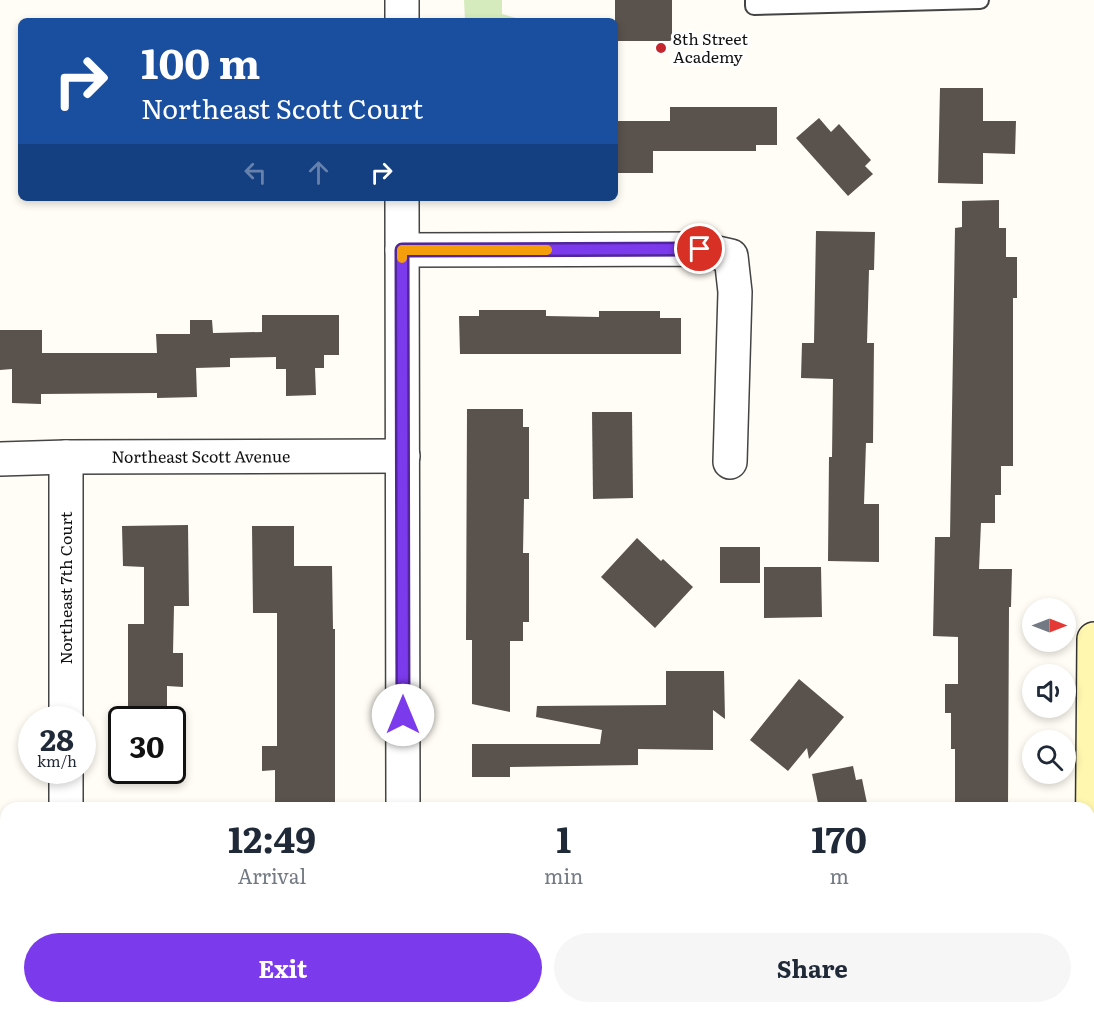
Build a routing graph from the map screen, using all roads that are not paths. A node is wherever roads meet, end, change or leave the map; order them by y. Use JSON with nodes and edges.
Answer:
{"nodes":[{"id":1,"x":402,"y":0,"type":"edge"},
{"id":2,"x":754,"y":0,"type":"edge"},
{"id":3,"x":980,"y":0,"type":"edge"},
{"id":4,"x":402,"y":18,"type":"edge"},
{"id":5,"x":402,"y":201,"type":"edge"},
{"id":6,"x":402,"y":250,"type":"junction"},
{"id":7,"x":403,"y":456,"type":"junction"},
{"id":8,"x":66,"y":457,"type":"junction"},
{"id":9,"x":0,"y":459,"type":"edge"},
{"id":10,"x":730,"y":462,"type":"dead end"},
{"id":11,"x":1094,"y":639,"type":"edge"},
{"id":12,"x":66,"y":706,"type":"edge"},
{"id":13,"x":66,"y":784,"type":"edge"},
{"id":14,"x":66,"y":802,"type":"edge"},
{"id":15,"x":403,"y":802,"type":"edge"},
{"id":16,"x":1093,"y":802,"type":"edge"}],
"edges":[{"from":1,"to":4,"type":"street"},
{"from":2,"to":3,"type":"lane"},
{"from":5,"to":6,"type":"street"},
{"from":6,"to":7,"type":"street"},
{"from":6,"to":10,"type":"street"},
{"from":7,"to":8,"type":"street","name":"Northeast Scott Avenue"},
{"from":7,"to":15,"type":"street"},
{"from":8,"to":9,"type":"street","name":"Northeast Scott Avenue"},
{"from":8,"to":12,"type":"street","name":"Northeast 7th Court"},
{"from":11,"to":16,"type":"street"},
{"from":13,"to":14,"type":"street"}]}
